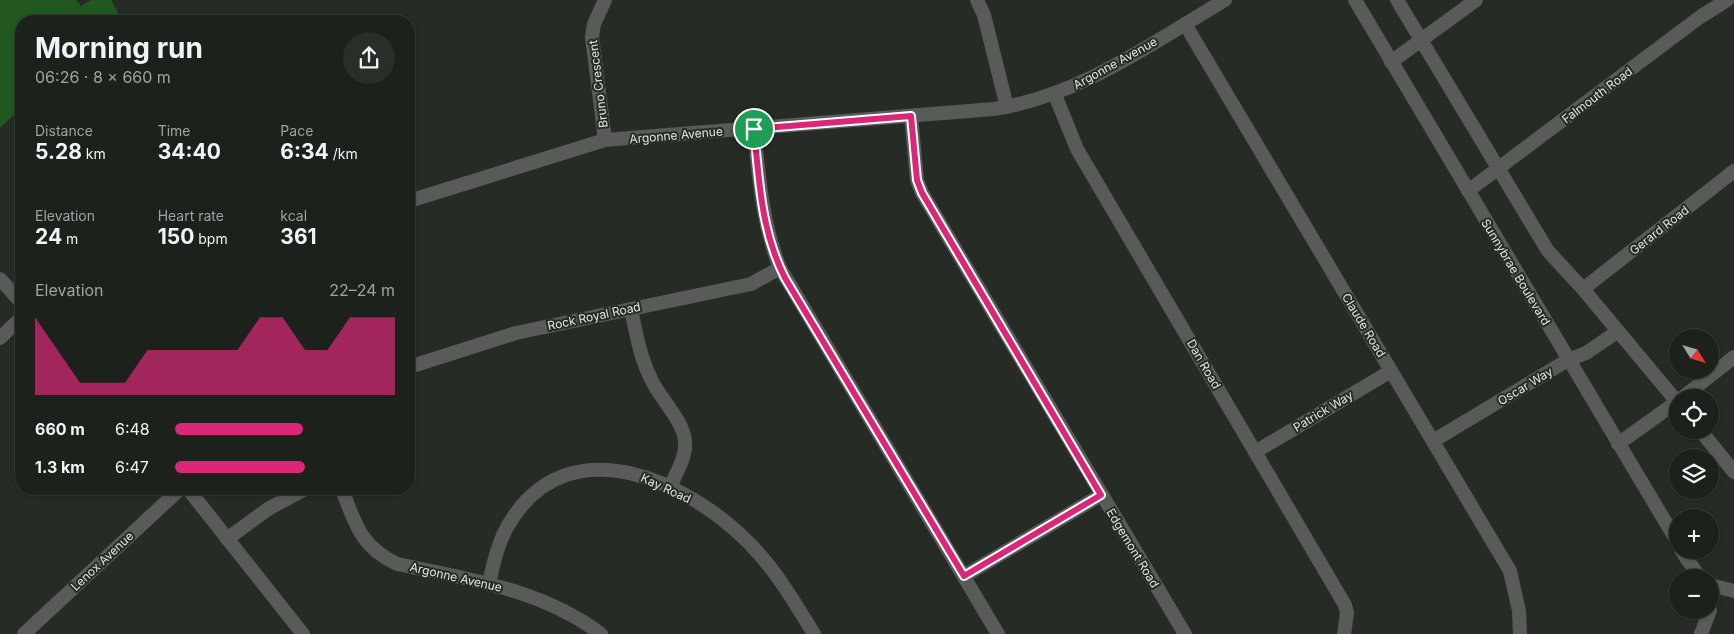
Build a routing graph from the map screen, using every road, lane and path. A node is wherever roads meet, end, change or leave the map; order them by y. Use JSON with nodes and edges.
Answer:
{"nodes":[{"id":1,"x":605,"y":0,"type":"edge"},
{"id":2,"x":977,"y":0,"type":"edge"},
{"id":3,"x":1225,"y":0,"type":"edge"},
{"id":4,"x":1355,"y":0,"type":"edge"},
{"id":5,"x":1398,"y":0,"type":"edge"},
{"id":6,"x":1476,"y":0,"type":"edge"},
{"id":7,"x":1727,"y":0,"type":"edge"},
{"id":8,"x":1185,"y":24,"type":"junction"},
{"id":9,"x":1422,"y":41,"type":"junction"},
{"id":10,"x":1392,"y":62,"type":"junction"},
{"id":11,"x":1055,"y":94,"type":"junction"},
{"id":12,"x":1007,"y":107,"type":"junction"},
{"id":13,"x":911,"y":116,"type":"junction"},
{"id":14,"x":754,"y":129,"type":"junction"},
{"id":15,"x":605,"y":140,"type":"junction"},
{"id":16,"x":1499,"y":170,"type":"junction"},
{"id":17,"x":1734,"y":171,"type":"edge"},
{"id":18,"x":1468,"y":192,"type":"junction"},
{"id":19,"x":415,"y":199,"type":"edge"},
{"id":20,"x":780,"y":268,"type":"junction"},
{"id":21,"x":0,"y":279,"type":"edge"},
{"id":22,"x":1583,"y":290,"type":"junction"},
{"id":23,"x":15,"y":295,"type":"edge"},
{"id":24,"x":631,"y":309,"type":"junction"},
{"id":25,"x":15,"y":324,"type":"edge"},
{"id":26,"x":1617,"y":332,"type":"junction"},
{"id":27,"x":0,"y":338,"type":"edge"},
{"id":28,"x":1734,"y":356,"type":"edge"},
{"id":29,"x":1568,"y":360,"type":"junction"},
{"id":30,"x":415,"y":365,"type":"edge"},
{"id":31,"x":1391,"y":371,"type":"junction"},
{"id":32,"x":1694,"y":389,"type":"edge"},
{"id":33,"x":1669,"y":390,"type":"edge"},
{"id":34,"x":1669,"y":408,"type":"edge"},
{"id":35,"x":1707,"y":439,"type":"edge"},
{"id":36,"x":1433,"y":441,"type":"junction"},
{"id":37,"x":1618,"y":444,"type":"junction"},
{"id":38,"x":1256,"y":452,"type":"junction"},
{"id":39,"x":1734,"y":472,"type":"edge"},
{"id":40,"x":670,"y":487,"type":"junction"},
{"id":41,"x":174,"y":495,"type":"edge"},
{"id":42,"x":193,"y":495,"type":"edge"},
{"id":43,"x":294,"y":495,"type":"edge"},
{"id":44,"x":344,"y":495,"type":"edge"},
{"id":45,"x":1101,"y":495,"type":"junction"},
{"id":46,"x":1669,"y":528,"type":"edge"},
{"id":47,"x":227,"y":539,"type":"junction"},
{"id":48,"x":964,"y":576,"type":"junction"},
{"id":49,"x":489,"y":583,"type":"junction"},
{"id":50,"x":1719,"y":587,"type":"edge"},
{"id":51,"x":1734,"y":591,"type":"edge"},
{"id":52,"x":1706,"y":619,"type":"edge"},
{"id":53,"x":24,"y":634,"type":"edge"},
{"id":54,"x":303,"y":634,"type":"edge"},
{"id":55,"x":601,"y":634,"type":"edge"},
{"id":56,"x":814,"y":634,"type":"edge"},
{"id":57,"x":998,"y":634,"type":"edge"},
{"id":58,"x":1185,"y":634,"type":"edge"},
{"id":59,"x":1344,"y":634,"type":"edge"},
{"id":60,"x":1520,"y":634,"type":"edge"},
{"id":61,"x":1701,"y":634,"type":"edge"}],
"edges":[{"from":1,"to":15,"type":"street","name":"Bruno Crescent"},
{"from":2,"to":12,"type":"street"},
{"from":3,"to":8,"type":"street","name":"Argonne Avenue"},
{"from":4,"to":10,"type":"street","name":"Sunnybrae Boulevard"},
{"from":5,"to":9,"type":"street"},
{"from":6,"to":9,"type":"street"},
{"from":7,"to":16,"type":"street","name":"Falmouth Road"},
{"from":8,"to":11,"type":"street","name":"Argonne Avenue"},
{"from":8,"to":31,"type":"street","name":"Claude Road"},
{"from":9,"to":10,"type":"street"},
{"from":9,"to":16,"type":"street"},
{"from":10,"to":18,"type":"street","name":"Sunnybrae Boulevard"},
{"from":11,"to":12,"type":"street","name":"Argonne Avenue"},
{"from":11,"to":38,"type":"street","name":"Dan Road"},
{"from":12,"to":13,"type":"street","name":"Argonne Avenue"},
{"from":13,"to":14,"type":"street","name":"Argonne Avenue"},
{"from":13,"to":45,"type":"street","name":"Edgemont Road"},
{"from":14,"to":15,"type":"street","name":"Argonne Avenue"},
{"from":14,"to":20,"type":"street"},
{"from":15,"to":19,"type":"street","name":"Argonne Avenue"},
{"from":16,"to":18,"type":"street","name":"Falmouth Road"},
{"from":16,"to":22,"type":"street"},
{"from":17,"to":22,"type":"street","name":"Gerard Road"},
{"from":18,"to":29,"type":"street","name":"Sunnybrae Boulevard"},
{"from":20,"to":24,"type":"street","name":"Rock Royal Road"},
{"from":20,"to":48,"type":"street"},
{"from":21,"to":23,"type":"street"},
{"from":22,"to":26,"type":"street"},
{"from":24,"to":30,"type":"street","name":"Rock Royal Road"},
{"from":24,"to":40,"type":"street"},
{"from":25,"to":27,"type":"street"},
{"from":26,"to":29,"type":"street","name":"Oscar Way"},
{"from":26,"to":33,"type":"street"},
{"from":28,"to":32,"type":"street"},
{"from":29,"to":36,"type":"street","name":"Oscar Way"},
{"from":29,"to":37,"type":"street","name":"Sunnybrae Boulevard"},
{"from":31,"to":36,"type":"street","name":"Claude Road"},
{"from":31,"to":38,"type":"street","name":"Patrick Way"},
{"from":34,"to":37,"type":"street"},
{"from":35,"to":39,"type":"street"},
{"from":36,"to":60,"type":"street","name":"Claude Road"},
{"from":37,"to":46,"type":"street","name":"Sunnybrae Boulevard"},
{"from":38,"to":59,"type":"street","name":"Dan Road"},
{"from":40,"to":49,"type":"street","name":"Kay Road"},
{"from":40,"to":56,"type":"street","name":"Kay Road"},
{"from":41,"to":53,"type":"street","name":"Lenox Avenue"},
{"from":42,"to":47,"type":"street"},
{"from":43,"to":47,"type":"street"},
{"from":44,"to":49,"type":"street","name":"Argonne Avenue"},
{"from":45,"to":48,"type":"street"},
{"from":45,"to":58,"type":"street","name":"Edgemont Road"},
{"from":47,"to":54,"type":"street"},
{"from":48,"to":57,"type":"street"},
{"from":49,"to":55,"type":"street","name":"Argonne Avenue"},
{"from":50,"to":51,"type":"street"},
{"from":52,"to":61,"type":"street"}]}
